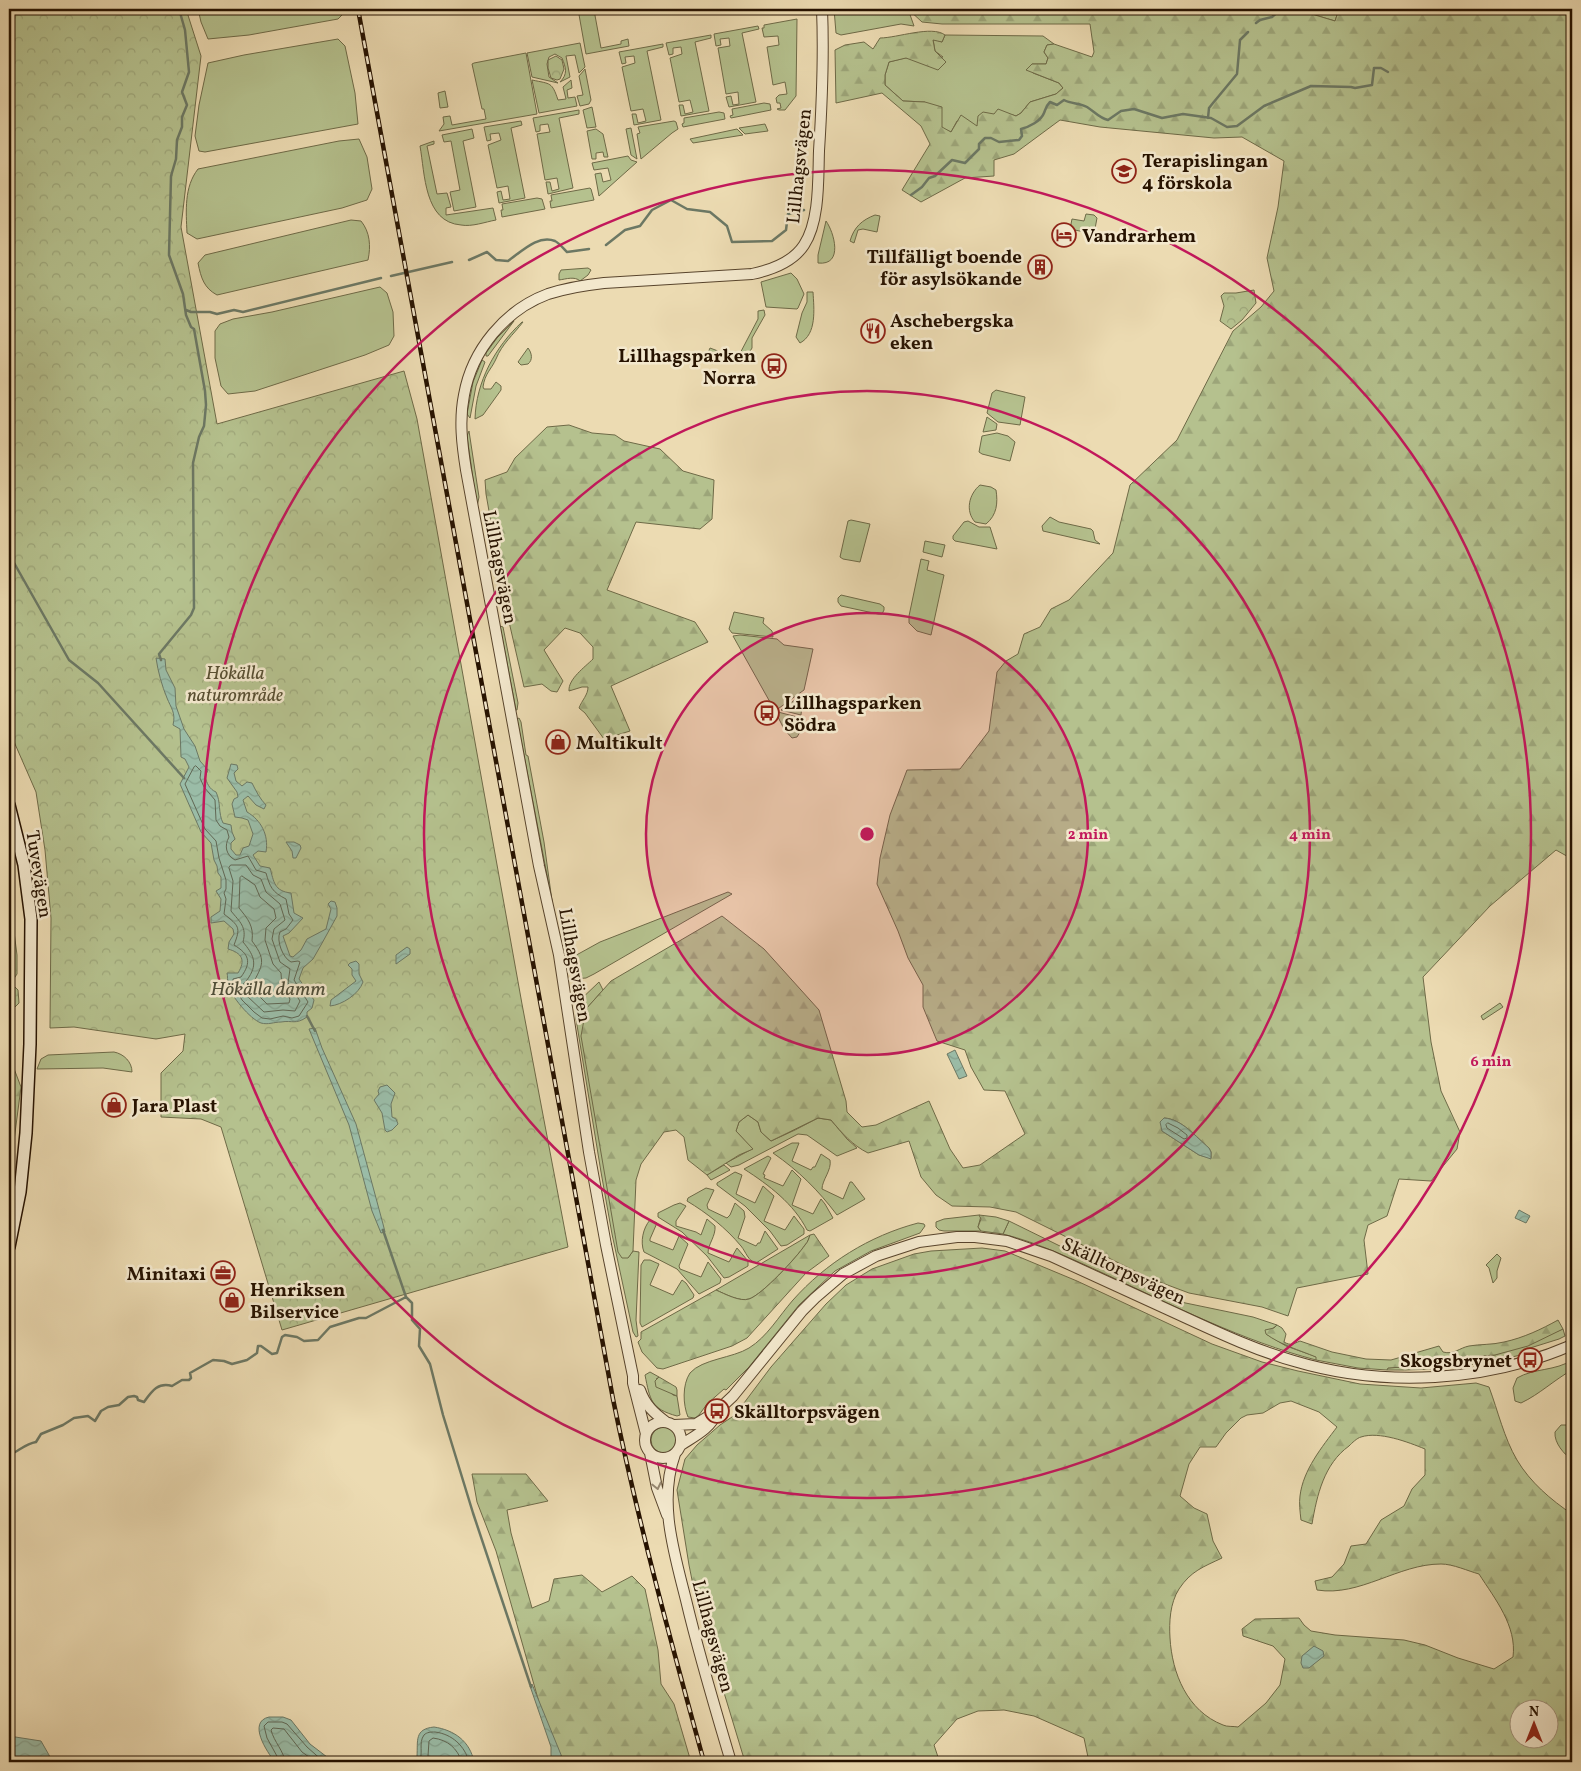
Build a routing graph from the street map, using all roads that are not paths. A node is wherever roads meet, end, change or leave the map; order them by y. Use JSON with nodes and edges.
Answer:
{"nodes":[{"id":1,"x":822,"y":9,"type":"edge"},
{"id":2,"x":9,"y":805,"type":"edge"},
{"id":3,"x":9,"y":1247,"type":"edge"},
{"id":4,"x":1572,"y":1345,"type":"edge"},
{"id":5,"x":633,"y":1376,"type":"junction"},
{"id":6,"x":717,"y":1411,"type":"junction"},
{"id":7,"x":670,"y":1424,"type":"junction"},
{"id":8,"x":646,"y":1434,"type":"junction"},
{"id":9,"x":678,"y":1449,"type":"junction"},
{"id":10,"x":650,"y":1453,"type":"junction"},
{"id":11,"x":668,"y":1518,"type":"junction"},
{"id":12,"x":731,"y":1762,"type":"edge"}],
"edges":[{"from":1,"to":5,"type":"street","name":"Lillhagsvägen"},
{"from":2,"to":3,"type":"main road","name":"Tuvevägen"},
{"from":4,"to":6,"type":"street","name":"Skälltorpsvägen"},
{"from":5,"to":7,"type":"street","name":"Lillhagsvägen"},
{"from":5,"to":8,"type":"street","name":"Lillhagsvägen"},
{"from":6,"to":7,"type":"street","name":"Skälltorpsvägen"},
{"from":6,"to":9,"type":"street","name":"Skälltorpsvägen"},
{"from":7,"to":8,"type":"street"},
{"from":7,"to":9,"type":"street","name":"Lillhagsvägen"},
{"from":8,"to":10,"type":"street","name":"Lillhagsvägen"},
{"from":9,"to":10,"type":"street"},
{"from":9,"to":11,"type":"street","name":"Lillhagsvägen"},
{"from":10,"to":11,"type":"street","name":"Lillhagsvägen","one_way":true},
{"from":11,"to":12,"type":"street","name":"Lillhagsvägen"}]}
